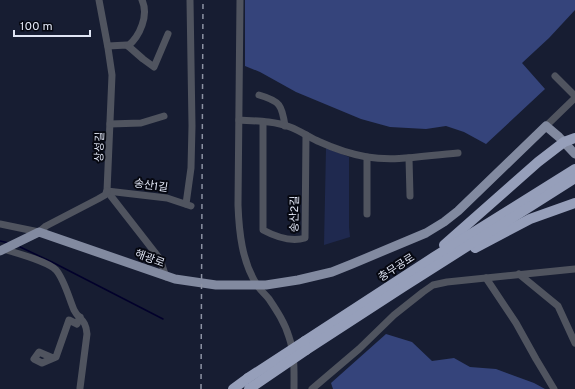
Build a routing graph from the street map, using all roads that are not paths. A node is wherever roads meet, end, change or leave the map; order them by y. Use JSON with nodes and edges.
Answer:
{"nodes":[{"id":1,"x":99,"y":0,"type":"edge"},
{"id":2,"x":142,"y":0,"type":"edge"},
{"id":3,"x":190,"y":0,"type":"edge"},
{"id":4,"x":240,"y":0,"type":"edge"},
{"id":5,"x":168,"y":34,"type":"dead end"},
{"id":6,"x":108,"y":46,"type":"junction"},
{"id":7,"x":128,"y":46,"type":"junction"},
{"id":8,"x":555,"y":76,"type":"dead end"},
{"id":9,"x":259,"y":96,"type":"dead end"},
{"id":10,"x":575,"y":97,"type":"edge"},
{"id":11,"x":164,"y":116,"type":"dead end"},
{"id":12,"x":239,"y":120,"type":"junction"},
{"id":13,"x":263,"y":122,"type":"junction"},
{"id":14,"x":110,"y":124,"type":"junction"},
{"id":15,"x":285,"y":126,"type":"junction"},
{"id":16,"x":546,"y":126,"type":"junction"},
{"id":17,"x":306,"y":135,"type":"junction"},
{"id":18,"x":575,"y":138,"type":"edge"},
{"id":19,"x":564,"y":142,"type":"junction"},
{"id":20,"x":458,"y":153,"type":"dead end"},
{"id":21,"x":575,"y":154,"type":"edge"},
{"id":22,"x":367,"y":157,"type":"junction"},
{"id":23,"x":409,"y":158,"type":"junction"},
{"id":24,"x":574,"y":173,"type":"edge"},
{"id":25,"x":107,"y":191,"type":"junction"},
{"id":26,"x":410,"y":196,"type":"dead end"},
{"id":27,"x":575,"y":203,"type":"edge"},
{"id":28,"x":367,"y":214,"type":"dead end"},
{"id":29,"x":0,"y":224,"type":"edge"},
{"id":30,"x":39,"y":232,"type":"junction"},
{"id":31,"x":3,"y":249,"type":"edge"},
{"id":32,"x":575,"y":268,"type":"edge"},
{"id":33,"x":519,"y":274,"type":"junction"},
{"id":34,"x":166,"y":277,"type":"junction"},
{"id":35,"x":486,"y":278,"type":"junction"},
{"id":36,"x":257,"y":285,"type":"junction"},
{"id":37,"x":403,"y":287,"type":"junction"},
{"id":38,"x":80,"y":317,"type":"junction"},
{"id":39,"x":326,"y":327,"type":"junction"},
{"id":40,"x":575,"y":343,"type":"edge"},
{"id":41,"x":305,"y":345,"type":"junction"},
{"id":42,"x":53,"y":358,"type":"dead end"},
{"id":43,"x":80,"y":388,"type":"dead end"},
{"id":44,"x":233,"y":389,"type":"edge"},
{"id":45,"x":249,"y":389,"type":"edge"},
{"id":46,"x":294,"y":389,"type":"edge"},
{"id":47,"x":312,"y":389,"type":"edge"},
{"id":48,"x":554,"y":389,"type":"edge"}],
"edges":[{"from":1,"to":6,"type":"street","name":"상성길"},
{"from":2,"to":7,"type":"street"},
{"from":3,"to":25,"type":"street","name":"송산1길"},
{"from":4,"to":12,"type":"street"},
{"from":5,"to":7,"type":"street"},
{"from":6,"to":7,"type":"street"},
{"from":6,"to":14,"type":"street","name":"상성길"},
{"from":8,"to":10,"type":"street"},
{"from":9,"to":15,"type":"street"},
{"from":10,"to":16,"type":"street"},
{"from":11,"to":14,"type":"street"},
{"from":12,"to":13,"type":"street"},
{"from":12,"to":36,"type":"street"},
{"from":13,"to":15,"type":"street"},
{"from":13,"to":17,"type":"street","name":"송산2길"},
{"from":14,"to":25,"type":"street","name":"상성길"},
{"from":15,"to":17,"type":"street"},
{"from":16,"to":19,"type":"main road"},
{"from":16,"to":36,"type":"main road","name":"해광로"},
{"from":17,"to":22,"type":"street"},
{"from":18,"to":19,"type":"highway"},
{"from":19,"to":21,"type":"main road"},
{"from":19,"to":39,"type":"highway"},
{"from":20,"to":23,"type":"street"},
{"from":22,"to":23,"type":"street"},
{"from":22,"to":28,"type":"street"},
{"from":23,"to":26,"type":"street"},
{"from":24,"to":37,"type":"highway","name":"충무공로"},
{"from":24,"to":39,"type":"highway","name":"충무공로"},
{"from":25,"to":30,"type":"street"},
{"from":25,"to":34,"type":"street"},
{"from":27,"to":37,"type":"highway"},
{"from":29,"to":30,"type":"street"},
{"from":30,"to":31,"type":"main road"},
{"from":30,"to":34,"type":"main road","name":"해광로"},
{"from":31,"to":38,"type":"street"},
{"from":32,"to":33,"type":"street"},
{"from":33,"to":35,"type":"street"},
{"from":33,"to":40,"type":"street"},
{"from":34,"to":36,"type":"main road","name":"해광로"},
{"from":35,"to":47,"type":"street"},
{"from":35,"to":48,"type":"street"},
{"from":36,"to":46,"type":"street"},
{"from":37,"to":41,"type":"highway","name":"충무공로"},
{"from":38,"to":42,"type":"street"},
{"from":38,"to":43,"type":"street"},
{"from":39,"to":41,"type":"highway","name":"충무공로"},
{"from":41,"to":44,"type":"highway","name":"충무공로","bridge":true},
{"from":41,"to":45,"type":"highway","name":"충무공로","bridge":true}]}
